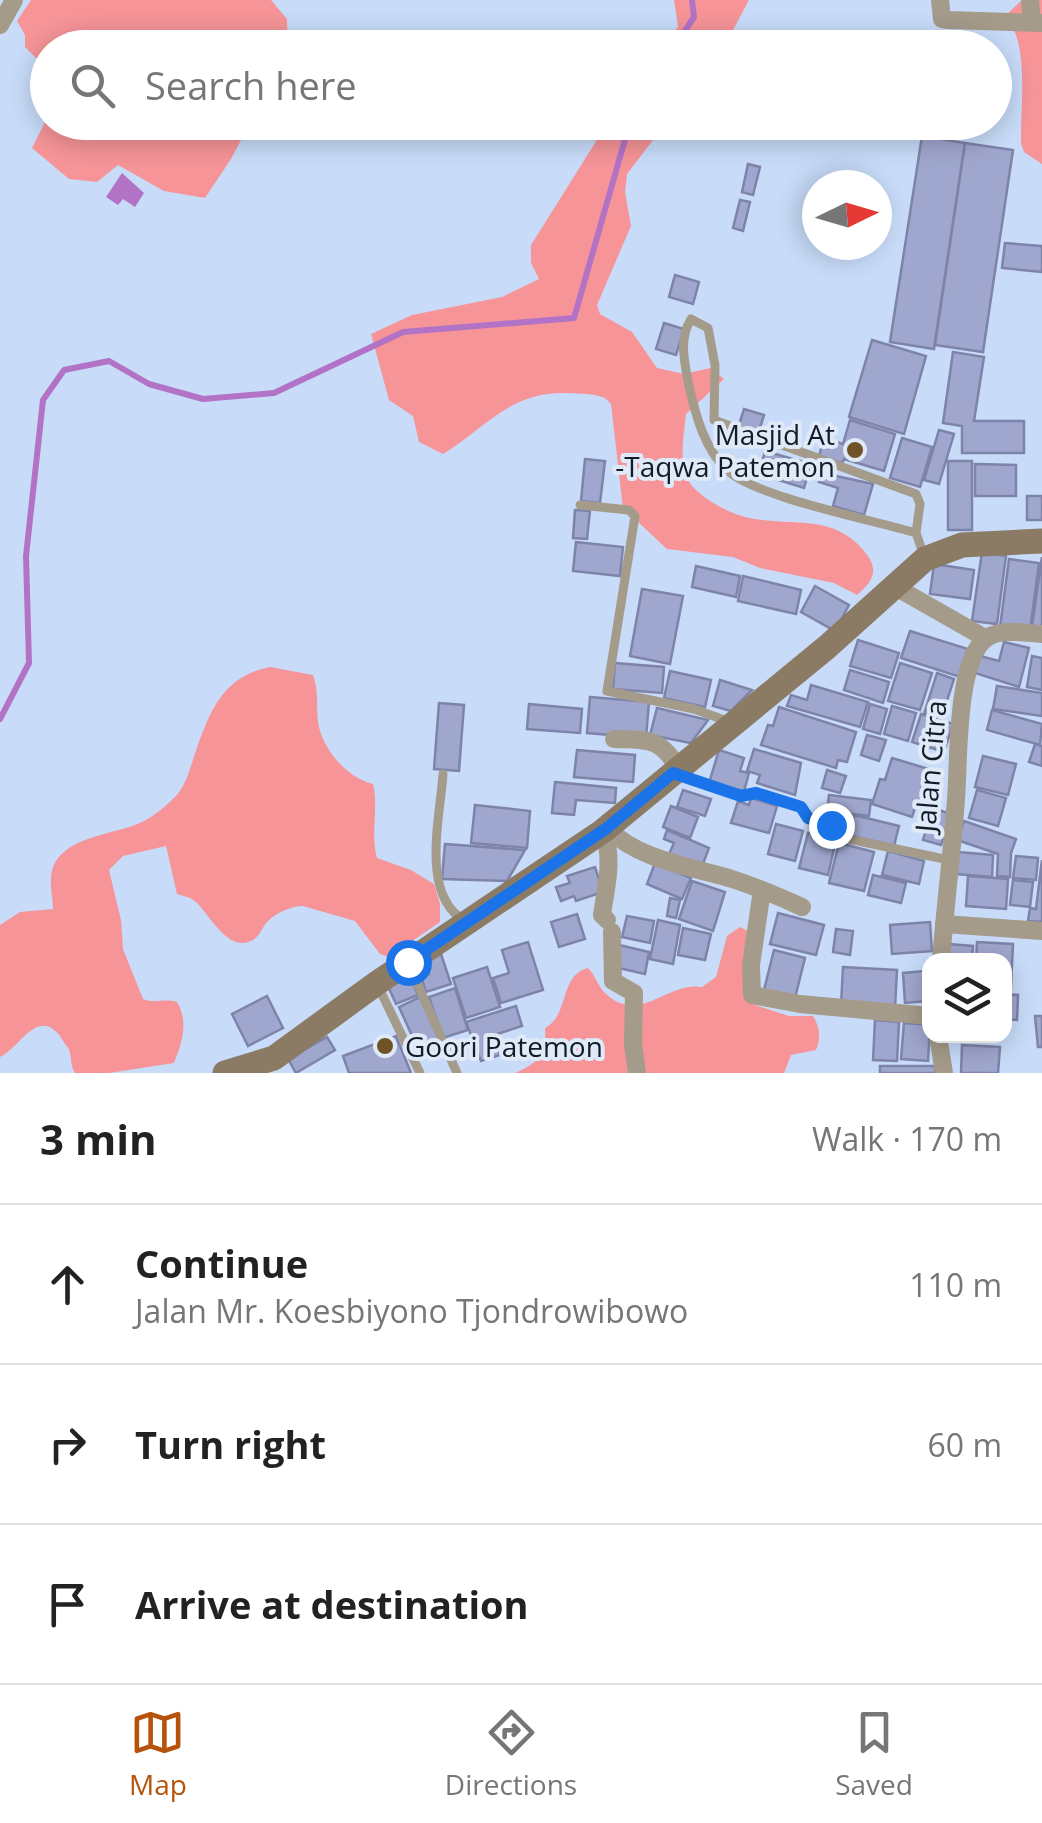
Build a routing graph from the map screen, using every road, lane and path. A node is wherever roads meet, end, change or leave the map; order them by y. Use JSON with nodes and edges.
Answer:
{"nodes":[{"id":1,"x":14,"y":0,"type":"edge"},
{"id":2,"x":940,"y":0,"type":"edge"},
{"id":3,"x":1030,"y":0,"type":"edge"},
{"id":4,"x":1037,"y":22,"type":"edge"},
{"id":5,"x":0,"y":24,"type":"edge"},
{"id":6,"x":698,"y":420,"type":"junction"},
{"id":7,"x":714,"y":420,"type":"junction"},
{"id":8,"x":580,"y":505,"type":"dead end"},
{"id":9,"x":916,"y":533,"type":"junction"},
{"id":10,"x":1042,"y":541,"type":"edge"},
{"id":11,"x":925,"y":558,"type":"junction"},
{"id":12,"x":892,"y":585,"type":"junction"},
{"id":13,"x":1042,"y":634,"type":"edge"},
{"id":14,"x":985,"y":638,"type":"junction"},
{"id":15,"x":732,"y":723,"type":"junction"},
{"id":16,"x":614,"y":739,"type":"dead end"},
{"id":17,"x":675,"y":771,"type":"junction"},
{"id":18,"x":443,"y":774,"type":"dead end"},
{"id":19,"x":605,"y":830,"type":"junction"},
{"id":20,"x":949,"y":860,"type":"junction"},
{"id":21,"x":762,"y":890,"type":"junction"},
{"id":22,"x":802,"y":907,"type":"dead end"},
{"id":23,"x":468,"y":922,"type":"junction"},
{"id":24,"x":944,"y":924,"type":"junction"},
{"id":25,"x":1042,"y":931,"type":"edge"},
{"id":26,"x":941,"y":953,"type":"edge"},
{"id":27,"x":408,"y":962,"type":"junction"},
{"id":28,"x":377,"y":983,"type":"junction"},
{"id":29,"x":922,"y":1015,"type":"edge"},
{"id":30,"x":939,"y":1043,"type":"edge"},
{"id":31,"x":252,"y":1070,"type":"edge"},
{"id":32,"x":226,"y":1073,"type":"edge"},
{"id":33,"x":420,"y":1073,"type":"edge"},
{"id":34,"x":457,"y":1073,"type":"edge"},
{"id":35,"x":637,"y":1073,"type":"edge"},
{"id":36,"x":944,"y":1073,"type":"edge"}],
"edges":[{"from":1,"to":5,"type":"street"},
{"from":2,"to":4,"type":"street"},
{"from":3,"to":4,"type":"street"},
{"from":6,"to":7,"type":"lane"},
{"from":6,"to":7,"type":"lane"},
{"from":6,"to":9,"type":"lane"},
{"from":7,"to":9,"type":"lane"},
{"from":8,"to":15,"type":"lane"},
{"from":9,"to":11,"type":"lane"},
{"from":10,"to":11,"type":"main road"},
{"from":11,"to":12,"type":"main road"},
{"from":12,"to":14,"type":"street"},
{"from":12,"to":15,"type":"main road"},
{"from":13,"to":14,"type":"street"},
{"from":14,"to":20,"type":"street","name":"Jalan Citra"},
{"from":15,"to":17,"type":"main road"},
{"from":16,"to":17,"type":"street"},
{"from":17,"to":19,"type":"main road"},
{"from":17,"to":20,"type":"lane"},
{"from":18,"to":23,"type":"lane"},
{"from":19,"to":21,"type":"street"},
{"from":19,"to":23,"type":"main road"},
{"from":19,"to":35,"type":"street"},
{"from":20,"to":24,"type":"street","name":"Jalan Citra"},
{"from":21,"to":22,"type":"street"},
{"from":21,"to":29,"type":"street"},
{"from":23,"to":27,"type":"main road"},
{"from":24,"to":25,"type":"street"},
{"from":24,"to":26,"type":"street","name":"Jalan Citra"},
{"from":27,"to":28,"type":"main road"},
{"from":27,"to":34,"type":"lane"},
{"from":28,"to":31,"type":"main road"},
{"from":28,"to":33,"type":"lane"},
{"from":30,"to":36,"type":"street"},
{"from":31,"to":32,"type":"main road"}]}
